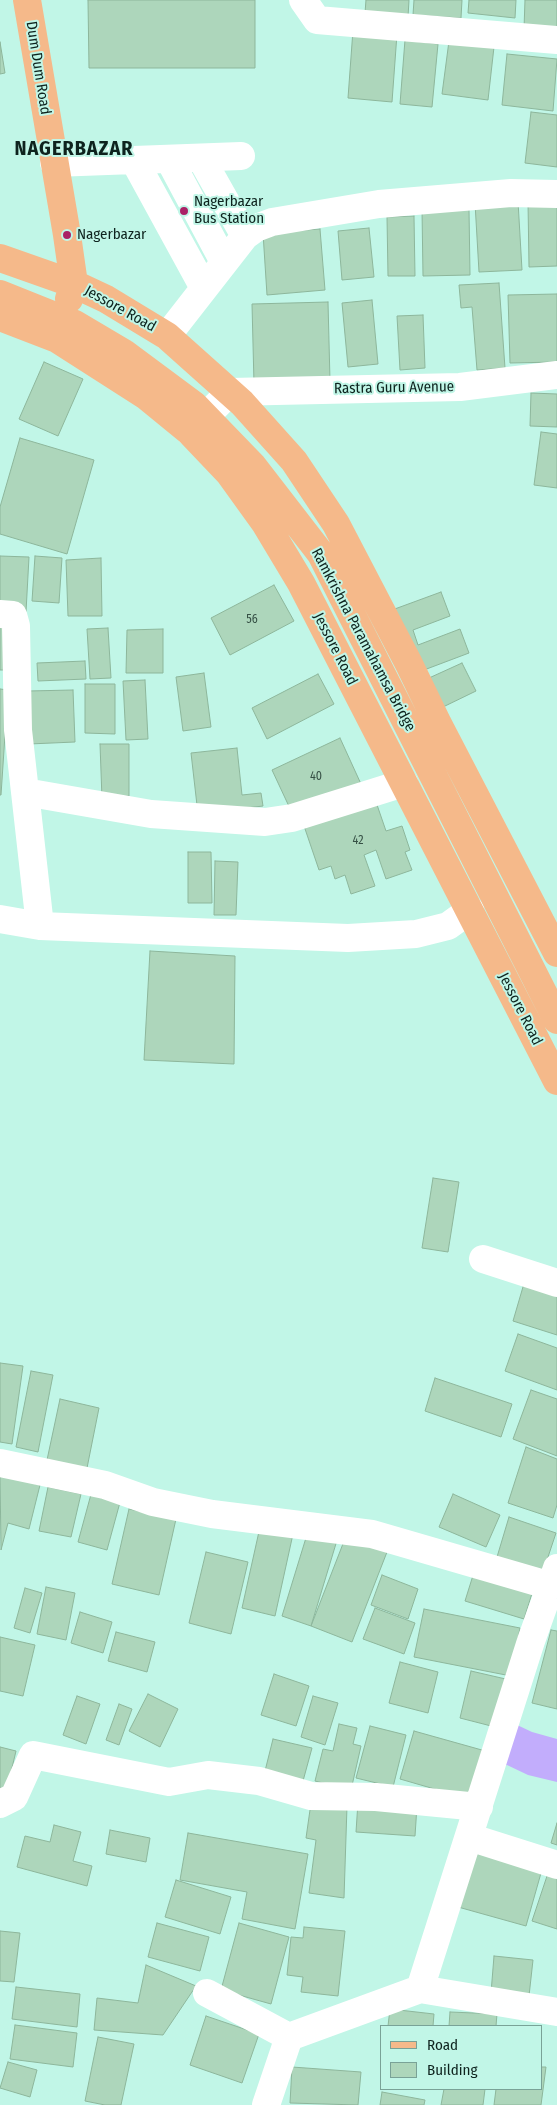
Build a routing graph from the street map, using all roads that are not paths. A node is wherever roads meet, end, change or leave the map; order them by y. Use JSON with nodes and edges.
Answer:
{"nodes":[{"id":1,"x":27,"y":0,"type":"edge"},
{"id":2,"x":303,"y":0,"type":"edge"},
{"id":3,"x":557,"y":40,"type":"edge"},
{"id":4,"x":241,"y":156,"type":"dead end"},
{"id":5,"x":201,"y":158,"type":"junction"},
{"id":6,"x":169,"y":159,"type":"junction"},
{"id":7,"x":134,"y":160,"type":"junction"},
{"id":8,"x":54,"y":163,"type":"junction"},
{"id":9,"x":557,"y":194,"type":"edge"},
{"id":10,"x":245,"y":236,"type":"junction"},
{"id":11,"x":0,"y":258,"type":"edge"},
{"id":12,"x":224,"y":262,"type":"junction"},
{"id":13,"x":74,"y":284,"type":"junction"},
{"id":14,"x":204,"y":288,"type":"junction"},
{"id":15,"x":0,"y":294,"type":"edge"},
{"id":16,"x":0,"y":317,"type":"edge"},
{"id":17,"x":167,"y":336,"type":"junction"},
{"id":18,"x":58,"y":339,"type":"junction"},
{"id":19,"x":557,"y":375,"type":"edge"},
{"id":20,"x":230,"y":392,"type":"junction"},
{"id":21,"x":190,"y":432,"type":"junction"},
{"id":22,"x":0,"y":614,"type":"edge"},
{"id":23,"x":404,"y":783,"type":"junction"},
{"id":24,"x":25,"y":792,"type":"junction"},
{"id":25,"x":470,"y":910,"type":"junction"},
{"id":26,"x":0,"y":919,"type":"edge"},
{"id":27,"x":40,"y":926,"type":"junction"},
{"id":28,"x":557,"y":953,"type":"edge"},
{"id":29,"x":557,"y":1020,"type":"edge"},
{"id":30,"x":557,"y":1081,"type":"edge"},
{"id":31,"x":483,"y":1259,"type":"dead end"},
{"id":32,"x":557,"y":1283,"type":"edge"},
{"id":33,"x":0,"y":1463,"type":"edge"},
{"id":34,"x":554,"y":1577,"type":"edge"},
{"id":35,"x":0,"y":1804,"type":"edge"},
{"id":36,"x":479,"y":1807,"type":"junction"},
{"id":37,"x":469,"y":1837,"type":"junction"},
{"id":38,"x":557,"y":1864,"type":"edge"},
{"id":39,"x":420,"y":1989,"type":"junction"},
{"id":40,"x":207,"y":1993,"type":"dead end"},
{"id":41,"x":557,"y":2012,"type":"edge"},
{"id":42,"x":289,"y":2037,"type":"junction"},
{"id":43,"x":266,"y":2105,"type":"edge"}],
"edges":[{"from":1,"to":8,"type":"main road","name":"Dum Dum Road"},
{"from":2,"to":3,"type":"street"},
{"from":4,"to":5,"type":"street"},
{"from":5,"to":6,"type":"street"},
{"from":5,"to":10,"type":"street"},
{"from":6,"to":7,"type":"street"},
{"from":6,"to":12,"type":"street"},
{"from":7,"to":8,"type":"street"},
{"from":7,"to":14,"type":"street"},
{"from":8,"to":13,"type":"main road","name":"Dum Dum Road"},
{"from":9,"to":10,"type":"street"},
{"from":10,"to":12,"type":"street"},
{"from":11,"to":13,"type":"main road","name":"Jessore Road"},
{"from":12,"to":14,"type":"street"},
{"from":13,"to":17,"type":"main road","name":"Jessore Road"},
{"from":13,"to":18,"type":"main road"},
{"from":14,"to":17,"type":"street"},
{"from":15,"to":29,"type":"main road","name":"Ramkrishna Paramahamsa Bridge"},
{"from":16,"to":18,"type":"main road","name":"Jessore Road"},
{"from":17,"to":20,"type":"main road","name":"Jessore Road"},
{"from":18,"to":21,"type":"main road","name":"Jessore Road"},
{"from":19,"to":20,"type":"street","name":"Rastra Guru Avenue"},
{"from":20,"to":21,"type":"street"},
{"from":20,"to":28,"type":"main road","name":"Jessore Road"},
{"from":21,"to":23,"type":"main road","name":"Jessore Road"},
{"from":22,"to":24,"type":"street"},
{"from":23,"to":24,"type":"street"},
{"from":23,"to":25,"type":"main road","name":"Jessore Road"},
{"from":24,"to":27,"type":"street"},
{"from":25,"to":27,"type":"street"},
{"from":25,"to":30,"type":"main road","name":"Jessore Road"},
{"from":26,"to":27,"type":"street"},
{"from":31,"to":32,"type":"street"},
{"from":33,"to":34,"type":"street"},
{"from":34,"to":36,"type":"street"},
{"from":35,"to":36,"type":"street"},
{"from":36,"to":37,"type":"street"},
{"from":37,"to":38,"type":"street"},
{"from":37,"to":39,"type":"street"},
{"from":39,"to":41,"type":"street"},
{"from":39,"to":42,"type":"street"},
{"from":40,"to":42,"type":"street"},
{"from":42,"to":43,"type":"street"}]}
